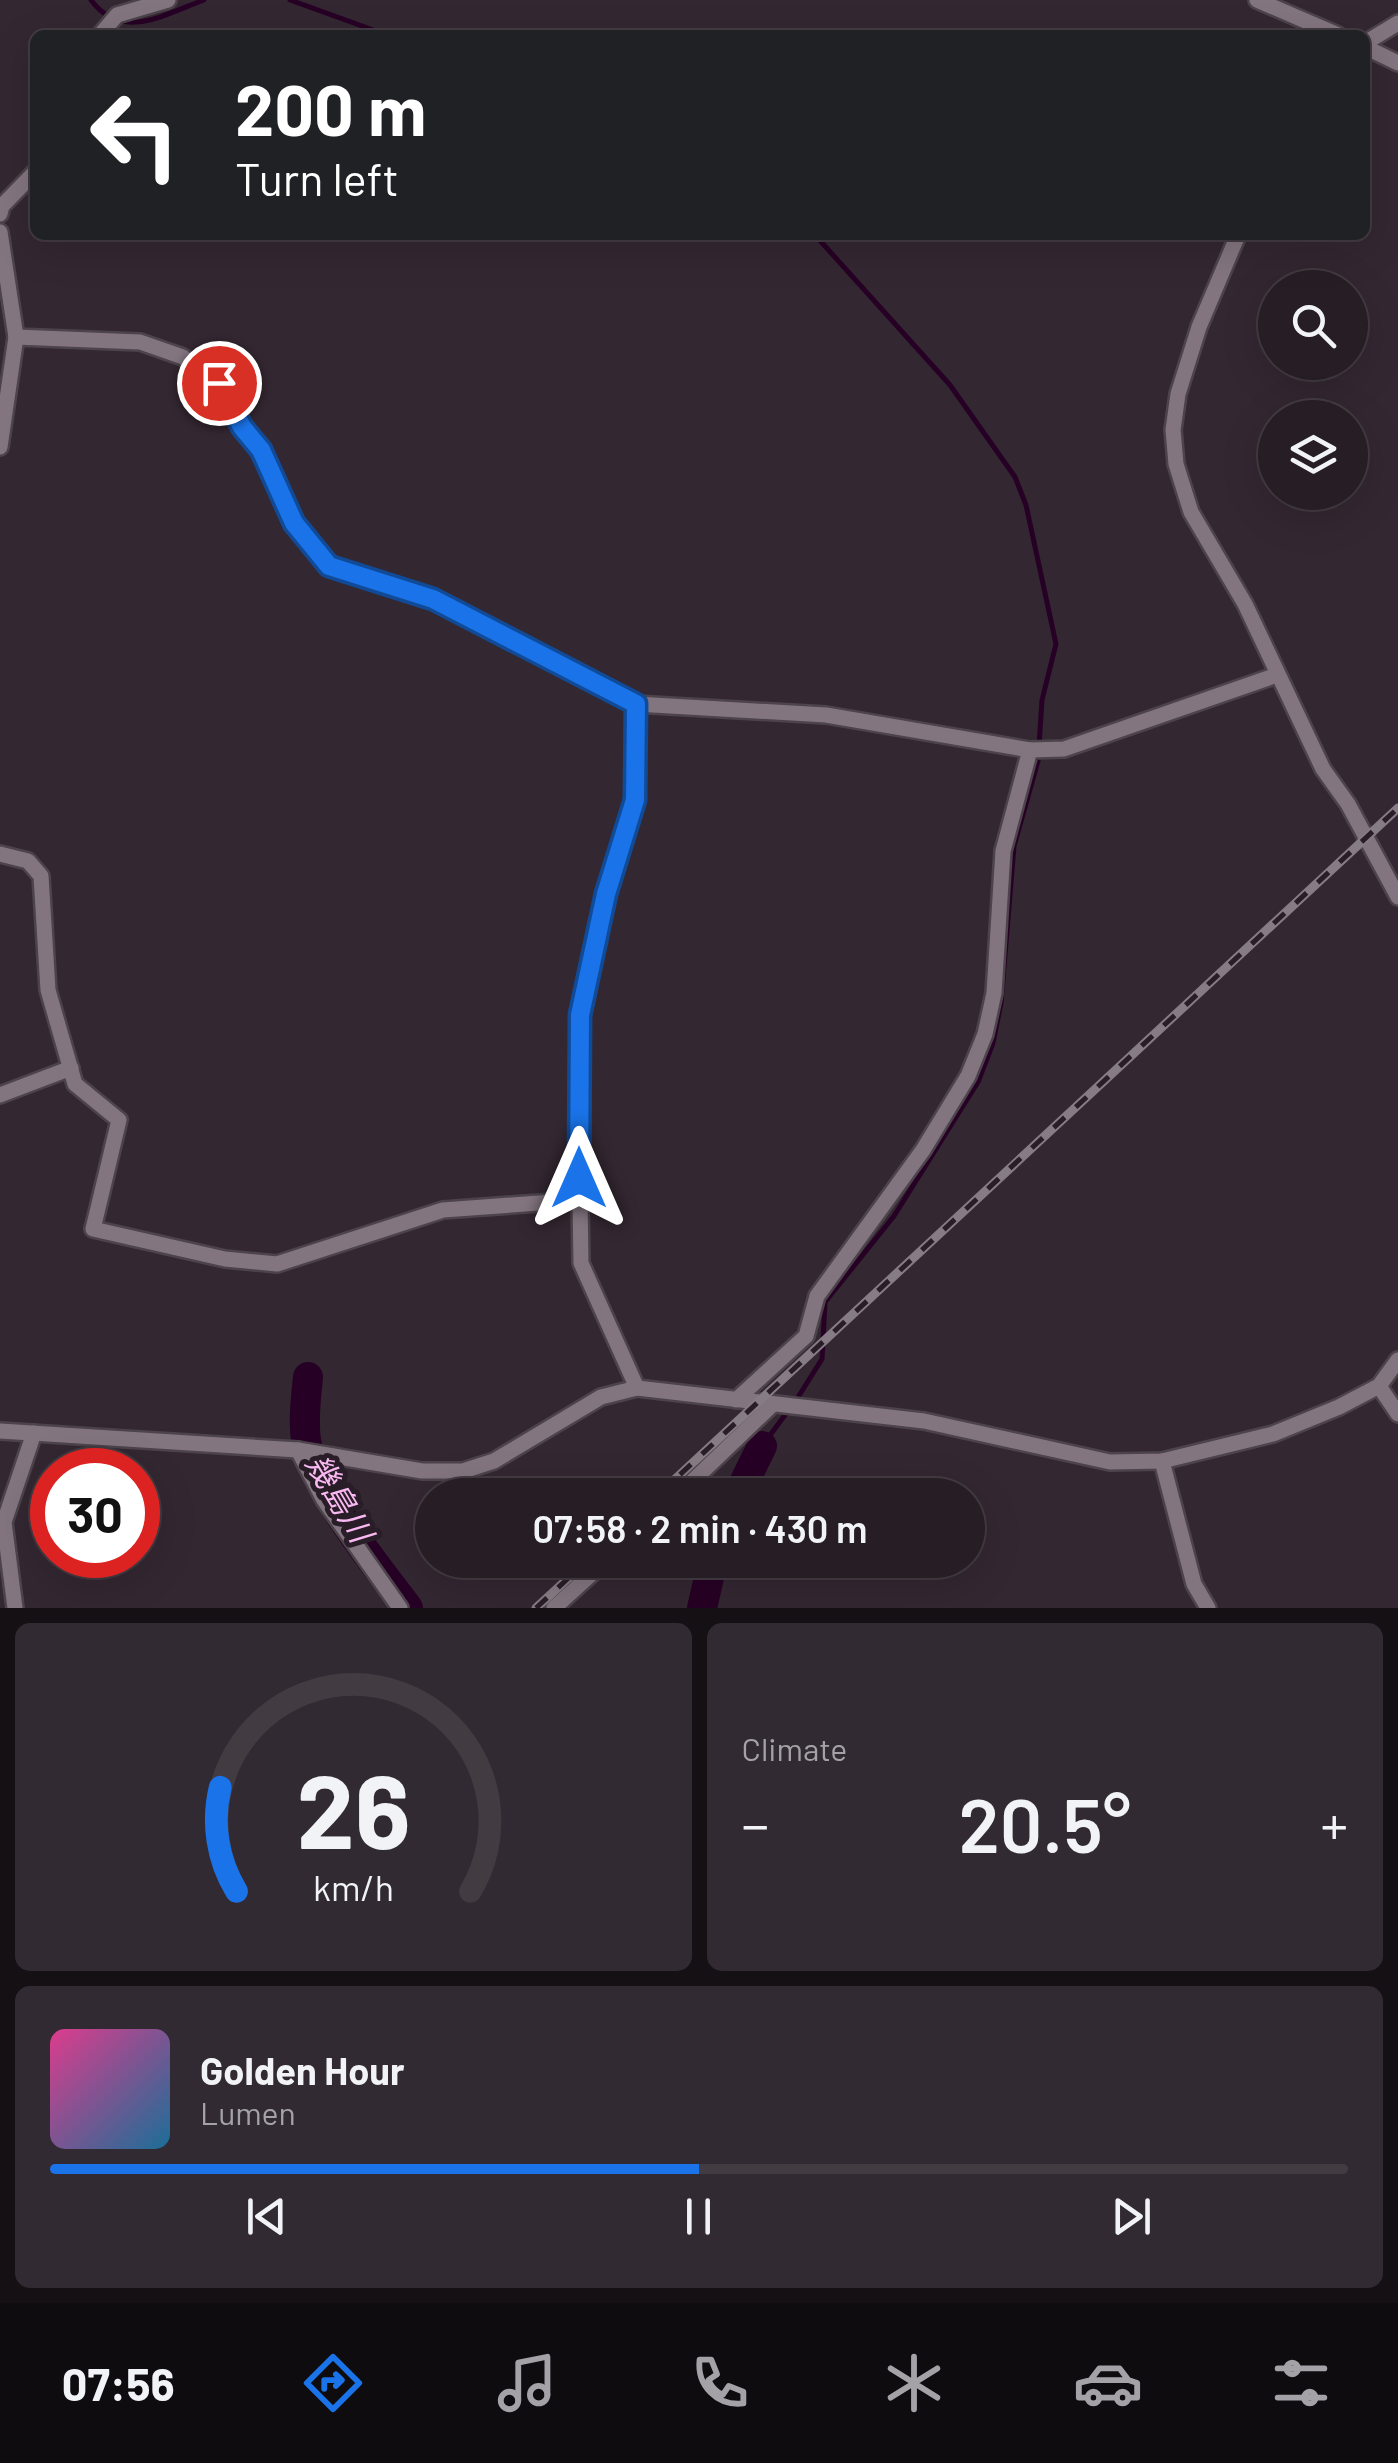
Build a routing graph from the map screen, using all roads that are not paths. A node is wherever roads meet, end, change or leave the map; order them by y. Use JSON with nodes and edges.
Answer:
{"nodes":[{"id":1,"x":168,"y":0,"type":"edge"},
{"id":2,"x":1257,"y":0,"type":"edge"},
{"id":3,"x":1398,"y":24,"type":"edge"},
{"id":4,"x":108,"y":26,"type":"edge"},
{"id":5,"x":1326,"y":30,"type":"edge"},
{"id":6,"x":1370,"y":42,"type":"edge"},
{"id":7,"x":1370,"y":48,"type":"edge"},
{"id":8,"x":1398,"y":64,"type":"edge"},
{"id":9,"x":30,"y":177,"type":"edge"},
{"id":10,"x":0,"y":214,"type":"edge"},
{"id":11,"x":0,"y":232,"type":"edge"},
{"id":12,"x":1236,"y":240,"type":"edge"},
{"id":13,"x":16,"y":337,"type":"junction"},
{"id":14,"x":0,"y":448,"type":"edge"},
{"id":15,"x":1277,"y":675,"type":"junction"},
{"id":16,"x":636,"y":704,"type":"junction"},
{"id":17,"x":1037,"y":751,"type":"junction"},
{"id":18,"x":0,"y":854,"type":"edge"},
{"id":19,"x":1398,"y":898,"type":"edge"},
{"id":20,"x":71,"y":1068,"type":"junction"},
{"id":21,"x":0,"y":1095,"type":"edge"},
{"id":22,"x":580,"y":1200,"type":"junction"},
{"id":23,"x":1398,"y":1360,"type":"edge"},
{"id":24,"x":1379,"y":1386,"type":"junction"},
{"id":25,"x":637,"y":1388,"type":"junction"},
{"id":26,"x":736,"y":1400,"type":"junction"},
{"id":27,"x":776,"y":1404,"type":"junction"},
{"id":28,"x":1398,"y":1414,"type":"edge"},
{"id":29,"x":0,"y":1431,"type":"edge"},
{"id":30,"x":34,"y":1433,"type":"junction"},
{"id":31,"x":298,"y":1450,"type":"junction"},
{"id":32,"x":1162,"y":1461,"type":"junction"},
{"id":33,"x":696,"y":1478,"type":"edge"},
{"id":34,"x":588,"y":1578,"type":"edge"},
{"id":35,"x":15,"y":1608,"type":"edge"},
{"id":36,"x":400,"y":1608,"type":"edge"},
{"id":37,"x":554,"y":1608,"type":"edge"},
{"id":38,"x":1208,"y":1608,"type":"edge"}],
"edges":[{"from":1,"to":4,"type":"street"},
{"from":2,"to":5,"type":"street"},
{"from":3,"to":6,"type":"street"},
{"from":7,"to":8,"type":"street"},
{"from":9,"to":10,"type":"street"},
{"from":11,"to":13,"type":"street"},
{"from":12,"to":15,"type":"street"},
{"from":13,"to":14,"type":"street"},
{"from":13,"to":16,"type":"street"},
{"from":15,"to":17,"type":"street"},
{"from":15,"to":19,"type":"street"},
{"from":16,"to":17,"type":"street"},
{"from":16,"to":22,"type":"street"},
{"from":17,"to":26,"type":"street"},
{"from":18,"to":20,"type":"street"},
{"from":20,"to":21,"type":"street"},
{"from":20,"to":22,"type":"street"},
{"from":22,"to":25,"type":"street"},
{"from":23,"to":24,"type":"street"},
{"from":24,"to":28,"type":"street"},
{"from":24,"to":32,"type":"street"},
{"from":25,"to":26,"type":"street"},
{"from":25,"to":31,"type":"street"},
{"from":26,"to":27,"type":"street"},
{"from":27,"to":32,"type":"street"},
{"from":27,"to":33,"type":"street"},
{"from":29,"to":30,"type":"street"},
{"from":30,"to":31,"type":"street"},
{"from":30,"to":35,"type":"street"},
{"from":31,"to":36,"type":"street"},
{"from":32,"to":38,"type":"street"},
{"from":34,"to":37,"type":"street"}]}
